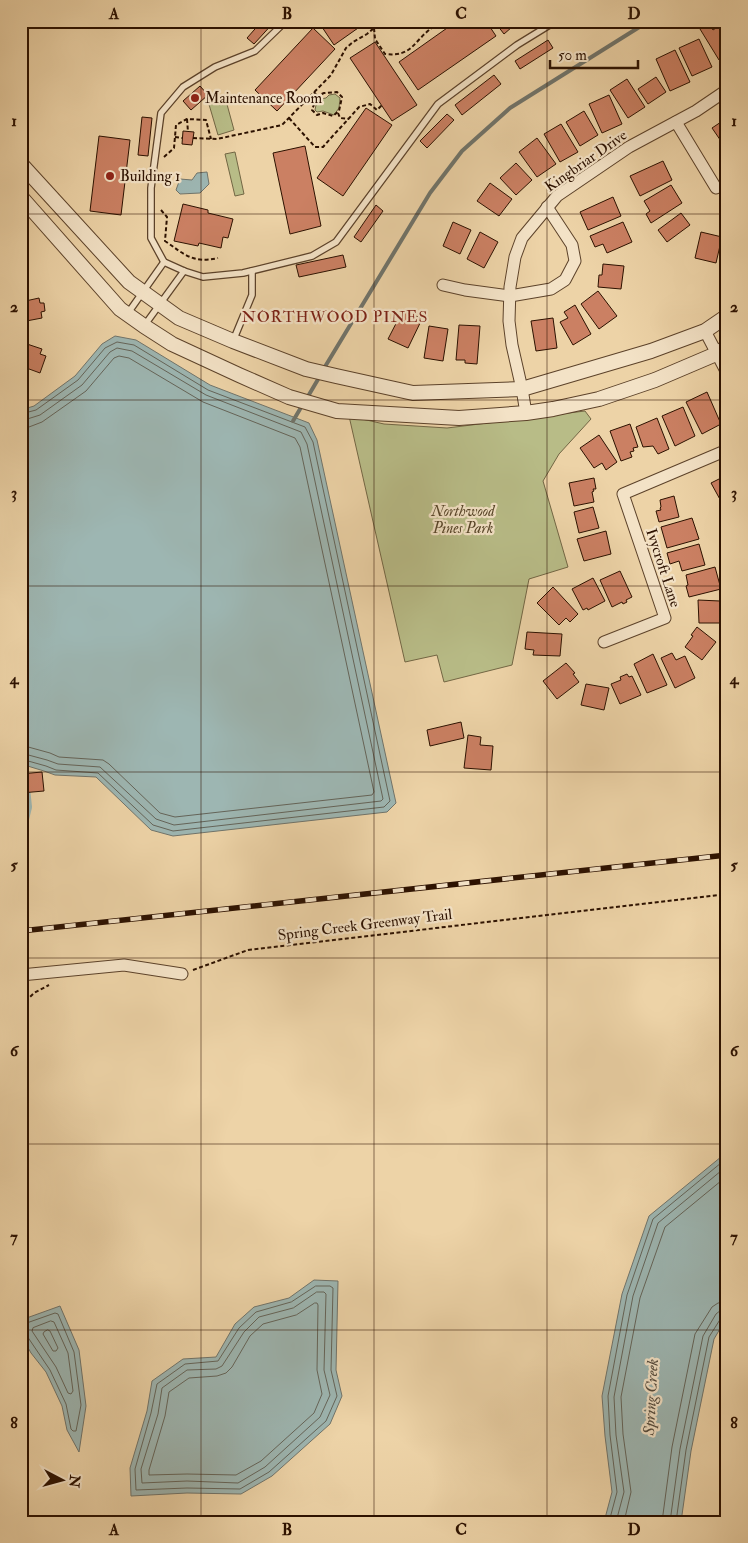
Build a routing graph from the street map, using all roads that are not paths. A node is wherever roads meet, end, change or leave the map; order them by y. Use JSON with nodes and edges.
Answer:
{"nodes":[{"id":1,"x":286,"y":21,"type":"edge"},
{"id":2,"x":556,"y":21,"type":"edge"},
{"id":3,"x":727,"y":90,"type":"edge"},
{"id":4,"x":676,"y":122,"type":"junction"},
{"id":5,"x":21,"y":164,"type":"edge"},
{"id":6,"x":716,"y":188,"type":"dead end"},
{"id":7,"x":21,"y":197,"type":"edge"},
{"id":8,"x":548,"y":206,"type":"junction"},
{"id":9,"x":164,"y":262,"type":"junction"},
{"id":10,"x":252,"y":270,"type":"junction"},
{"id":11,"x":184,"y":271,"type":"junction"},
{"id":12,"x":443,"y":286,"type":"dead end"},
{"id":13,"x":144,"y":292,"type":"junction"},
{"id":14,"x":510,"y":296,"type":"junction"},
{"id":15,"x":160,"y":304,"type":"junction"},
{"id":16,"x":127,"y":314,"type":"junction"},
{"id":17,"x":727,"y":316,"type":"edge"},
{"id":18,"x":144,"y":326,"type":"junction"},
{"id":19,"x":705,"y":331,"type":"junction"},
{"id":20,"x":233,"y":341,"type":"junction"},
{"id":21,"x":721,"y":350,"type":"edge"},
{"id":22,"x":727,"y":373,"type":"edge"},
{"id":23,"x":522,"y":389,"type":"junction"},
{"id":24,"x":526,"y":413,"type":"junction"},
{"id":25,"x":727,"y":450,"type":"edge"},
{"id":26,"x":604,"y":642,"type":"dead end"},
{"id":27,"x":182,"y":974,"type":"road end"},
{"id":28,"x":21,"y":975,"type":"edge"}],
"edges":[{"from":1,"to":9,"type":"lane"},
{"from":2,"to":10,"type":"lane"},
{"from":3,"to":4,"type":"street","name":"Kingbriar Drive"},
{"from":4,"to":6,"type":"street"},
{"from":4,"to":8,"type":"street","name":"Kingbriar Drive"},
{"from":5,"to":13,"type":"street"},
{"from":7,"to":16,"type":"street"},
{"from":8,"to":14,"type":"street","name":"Kingbriar Drive"},
{"from":8,"to":14,"type":"street"},
{"from":9,"to":11,"type":"lane"},
{"from":9,"to":13,"type":"lane"},
{"from":10,"to":11,"type":"lane"},
{"from":10,"to":20,"type":"lane"},
{"from":11,"to":15,"type":"lane"},
{"from":12,"to":14,"type":"street"},
{"from":13,"to":15,"type":"street"},
{"from":13,"to":16,"type":"lane"},
{"from":14,"to":23,"type":"street","name":"Kingbriar Drive"},
{"from":15,"to":18,"type":"lane"},
{"from":15,"to":20,"type":"street"},
{"from":16,"to":18,"type":"street"},
{"from":17,"to":19,"type":"street"},
{"from":18,"to":24,"type":"street"},
{"from":19,"to":21,"type":"street"},
{"from":19,"to":23,"type":"street"},
{"from":20,"to":23,"type":"street"},
{"from":21,"to":22,"type":"street"},
{"from":21,"to":24,"type":"street"},
{"from":23,"to":24,"type":"street","name":"Kingbriar Drive"},
{"from":25,"to":26,"type":"street","name":"Ivycroft Lane"},
{"from":27,"to":28,"type":"street"}]}
